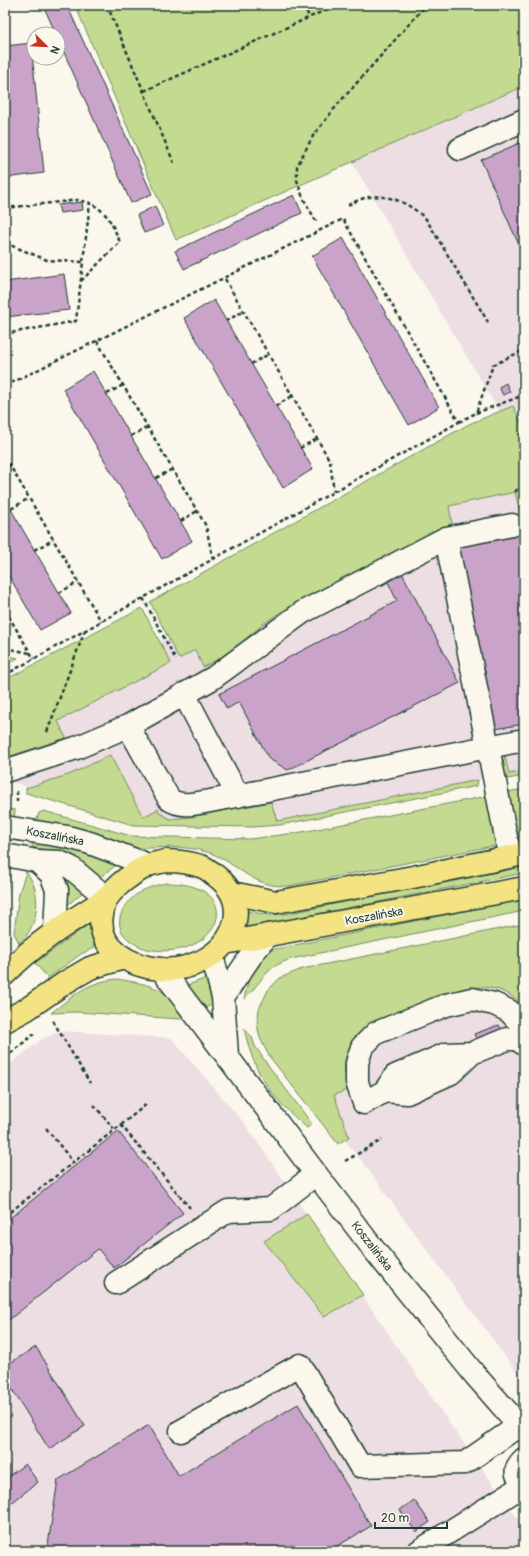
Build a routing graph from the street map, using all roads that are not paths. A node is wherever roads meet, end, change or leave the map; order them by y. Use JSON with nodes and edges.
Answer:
{"nodes":[{"id":1,"x":524,"y":120,"type":"edge"},
{"id":2,"x":460,"y":149,"type":"dead end"},
{"id":3,"x":512,"y":525,"type":"dead end"},
{"id":4,"x":446,"y":538,"type":"junction"},
{"id":5,"x":184,"y":694,"type":"junction"},
{"id":6,"x":128,"y":726,"type":"junction"},
{"id":7,"x":524,"y":740,"type":"edge"},
{"id":8,"x":488,"y":747,"type":"junction"},
{"id":9,"x":5,"y":771,"type":"edge"},
{"id":10,"x":238,"y":796,"type":"junction"},
{"id":11,"x":5,"y":827,"type":"edge"},
{"id":12,"x":5,"y":855,"type":"edge"},
{"id":13,"x":517,"y":855,"type":"edge"},
{"id":14,"x":38,"y":861,"type":"junction"},
{"id":15,"x":148,"y":865,"type":"junction"},
{"id":16,"x":524,"y":888,"type":"edge"},
{"id":17,"x":232,"y":893,"type":"junction"},
{"id":18,"x":107,"y":898,"type":"junction"},
{"id":19,"x":55,"y":931,"type":"junction"},
{"id":20,"x":268,"y":935,"type":"junction"},
{"id":21,"x":218,"y":949,"type":"junction"},
{"id":22,"x":124,"y":958,"type":"junction"},
{"id":23,"x":162,"y":970,"type":"junction"},
{"id":24,"x":5,"y":974,"type":"edge"},
{"id":25,"x":223,"y":998,"type":"junction"},
{"id":26,"x":521,"y":1020,"type":"edge"},
{"id":27,"x":5,"y":1021,"type":"edge"},
{"id":28,"x":524,"y":1044,"type":"edge"},
{"id":29,"x":227,"y":1055,"type":"junction"},
{"id":30,"x":316,"y":1174,"type":"junction"},
{"id":31,"x":116,"y":1283,"type":"dead end"},
{"id":32,"x":522,"y":1426,"type":"edge"},
{"id":33,"x":181,"y":1431,"type":"dead end"},
{"id":34,"x":524,"y":1459,"type":"edge"},
{"id":35,"x":524,"y":1485,"type":"edge"},
{"id":36,"x":419,"y":1551,"type":"edge"}],
"edges":[{"from":1,"to":2,"type":"street"},
{"from":3,"to":4,"type":"street"},
{"from":4,"to":5,"type":"street"},
{"from":4,"to":8,"type":"street"},
{"from":5,"to":6,"type":"street"},
{"from":5,"to":10,"type":"street"},
{"from":6,"to":9,"type":"street"},
{"from":6,"to":10,"type":"street"},
{"from":7,"to":8,"type":"street"},
{"from":8,"to":10,"type":"street"},
{"from":8,"to":13,"type":"street"},
{"from":11,"to":15,"type":"street","name":"Koszalińska"},
{"from":12,"to":14,"type":"street","name":"Koszalińska"},
{"from":13,"to":17,"type":"main road"},
{"from":14,"to":18,"type":"street","name":"Koszalińska"},
{"from":14,"to":19,"type":"street"},
{"from":15,"to":17,"type":"main road"},
{"from":15,"to":18,"type":"main road"},
{"from":16,"to":20,"type":"main road","name":"Koszalińska"},
{"from":17,"to":21,"type":"main road"},
{"from":18,"to":19,"type":"main road"},
{"from":18,"to":22,"type":"main road"},
{"from":19,"to":24,"type":"main road"},
{"from":20,"to":21,"type":"main road","name":"Koszalińska"},
{"from":20,"to":25,"type":"street"},
{"from":21,"to":23,"type":"main road"},
{"from":21,"to":25,"type":"street"},
{"from":22,"to":23,"type":"main road"},
{"from":22,"to":27,"type":"main road"},
{"from":23,"to":29,"type":"street","name":"Koszalińska"},
{"from":25,"to":29,"type":"street"},
{"from":26,"to":28,"type":"street"},
{"from":29,"to":30,"type":"street","name":"Koszalińska"},
{"from":30,"to":31,"type":"street"},
{"from":30,"to":32,"type":"street","name":"Koszalińska"},
{"from":32,"to":33,"type":"street"},
{"from":34,"to":35,"type":"street"},
{"from":35,"to":36,"type":"street"}]}
